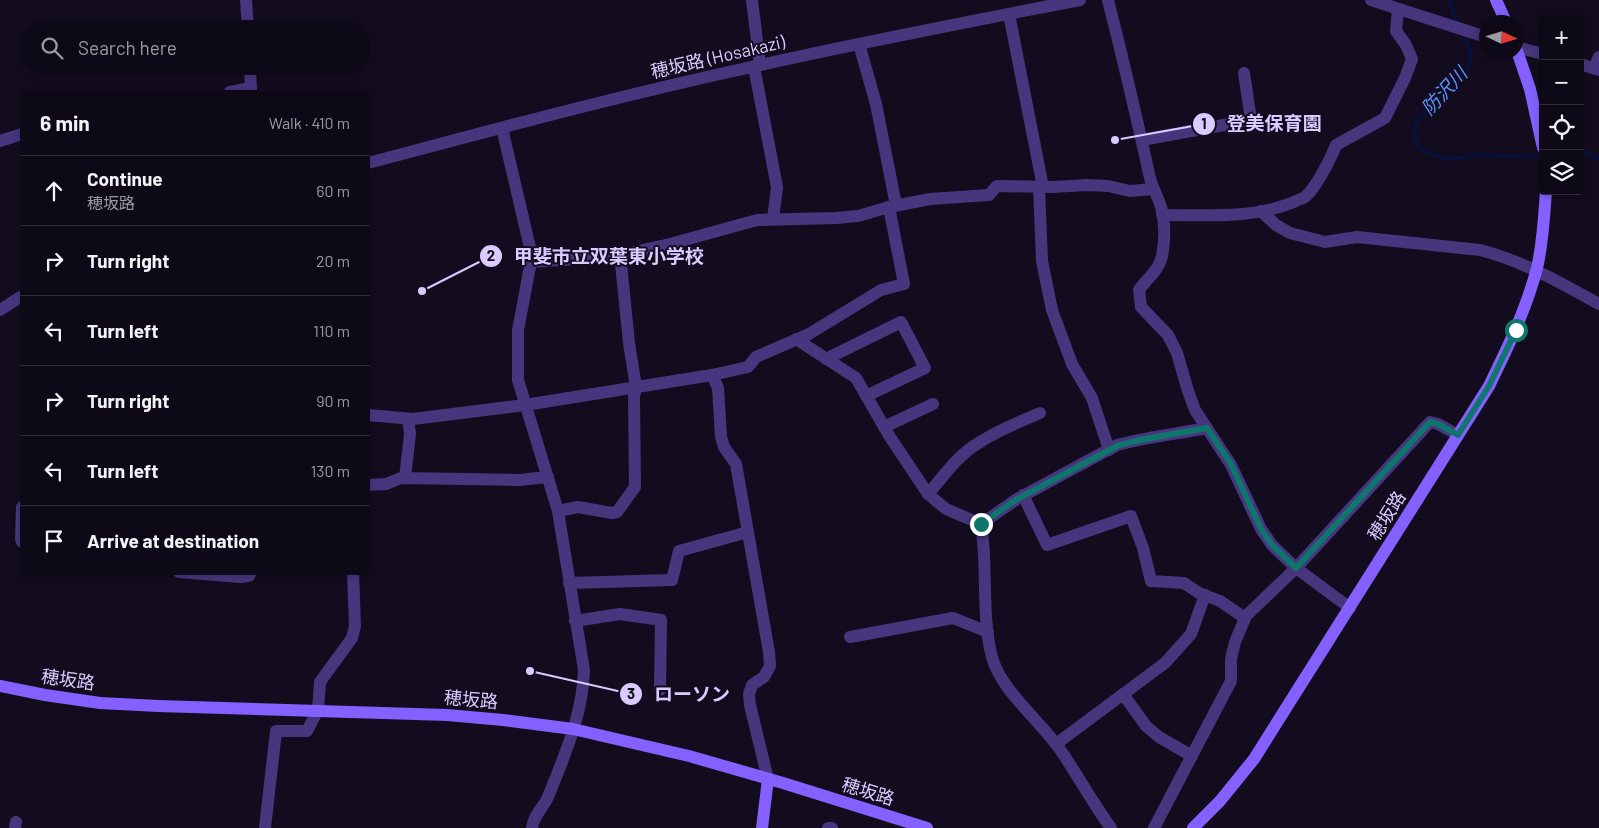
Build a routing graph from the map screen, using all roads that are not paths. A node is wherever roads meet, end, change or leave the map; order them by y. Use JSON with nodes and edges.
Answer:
{"nodes":[{"id":1,"x":246,"y":0,"type":"edge"},
{"id":2,"x":752,"y":0,"type":"edge"},
{"id":3,"x":1080,"y":0,"type":"edge"},
{"id":4,"x":1108,"y":0,"type":"edge"},
{"id":5,"x":1371,"y":0,"type":"edge"},
{"id":6,"x":1497,"y":0,"type":"edge"},
{"id":7,"x":1398,"y":9,"type":"junction"},
{"id":8,"x":1009,"y":14,"type":"junction"},
{"id":9,"x":1503,"y":15,"type":"edge"},
{"id":10,"x":247,"y":20,"type":"edge"},
{"id":11,"x":1479,"y":35,"type":"edge"},
{"id":12,"x":859,"y":44,"type":"junction"},
{"id":13,"x":1524,"y":49,"type":"edge"},
{"id":14,"x":1539,"y":53,"type":"edge"},
{"id":15,"x":1520,"y":60,"type":"edge"},
{"id":16,"x":1584,"y":64,"type":"edge"},
{"id":17,"x":1597,"y":65,"type":"edge"},
{"id":18,"x":757,"y":66,"type":"junction"},
{"id":19,"x":1244,"y":73,"type":"dead end"},
{"id":20,"x":250,"y":75,"type":"edge"},
{"id":21,"x":251,"y":90,"type":"edge"},
{"id":22,"x":502,"y":128,"type":"junction"},
{"id":23,"x":1539,"y":129,"type":"edge"},
{"id":24,"x":20,"y":135,"type":"edge"},
{"id":25,"x":1142,"y":140,"type":"junction"},
{"id":26,"x":0,"y":141,"type":"edge"},
{"id":27,"x":370,"y":163,"type":"edge"},
{"id":28,"x":1041,"y":187,"type":"junction"},
{"id":29,"x":1152,"y":188,"type":"junction"},
{"id":30,"x":1546,"y":195,"type":"edge"},
{"id":31,"x":893,"y":206,"type":"junction"},
{"id":32,"x":1262,"y":211,"type":"junction"},
{"id":33,"x":1162,"y":215,"type":"junction"},
{"id":34,"x":773,"y":219,"type":"junction"},
{"id":35,"x":620,"y":254,"type":"junction"},
{"id":36,"x":531,"y":262,"type":"junction"},
{"id":37,"x":1536,"y":270,"type":"junction"},
{"id":38,"x":20,"y":297,"type":"edge"},
{"id":39,"x":1599,"y":304,"type":"edge"},
{"id":40,"x":0,"y":310,"type":"edge"},
{"id":41,"x":796,"y":339,"type":"junction"},
{"id":42,"x":826,"y":359,"type":"junction"},
{"id":43,"x":712,"y":375,"type":"junction"},
{"id":44,"x":636,"y":387,"type":"junction"},
{"id":45,"x":866,"y":396,"type":"junction"},
{"id":46,"x":933,"y":404,"type":"dead end"},
{"id":47,"x":525,"y":405,"type":"junction"},
{"id":48,"x":1040,"y":413,"type":"dead end"},
{"id":49,"x":370,"y":416,"type":"edge"},
{"id":50,"x":408,"y":419,"type":"junction"},
{"id":51,"x":884,"y":427,"type":"junction"},
{"id":52,"x":1207,"y":428,"type":"junction"},
{"id":53,"x":1458,"y":435,"type":"junction"},
{"id":54,"x":1109,"y":450,"type":"junction"},
{"id":55,"x":548,"y":477,"type":"junction"},
{"id":56,"x":405,"y":478,"type":"junction"},
{"id":57,"x":370,"y":485,"type":"edge"},
{"id":58,"x":928,"y":494,"type":"junction"},
{"id":59,"x":1023,"y":496,"type":"junction"},
{"id":60,"x":558,"y":511,"type":"junction"},
{"id":61,"x":981,"y":524,"type":"junction"},
{"id":62,"x":748,"y":532,"type":"junction"},
{"id":63,"x":1296,"y":568,"type":"junction"},
{"id":64,"x":216,"y":575,"type":"edge"},
{"id":65,"x":250,"y":575,"type":"edge"},
{"id":66,"x":353,"y":575,"type":"edge"},
{"id":67,"x":569,"y":583,"type":"junction"},
{"id":68,"x":1205,"y":595,"type":"junction"},
{"id":69,"x":1350,"y":608,"type":"junction"},
{"id":70,"x":1246,"y":618,"type":"junction"},
{"id":71,"x":575,"y":621,"type":"junction"},
{"id":72,"x":988,"y":632,"type":"junction"},
{"id":73,"x":850,"y":637,"type":"dead end"},
{"id":74,"x":0,"y":686,"type":"edge"},
{"id":75,"x":660,"y":690,"type":"dead end"},
{"id":76,"x":1122,"y":694,"type":"junction"},
{"id":77,"x":318,"y":710,"type":"junction"},
{"id":78,"x":573,"y":729,"type":"junction"},
{"id":79,"x":1056,"y":744,"type":"junction"},
{"id":80,"x":1192,"y":756,"type":"junction"},
{"id":81,"x":768,"y":779,"type":"junction"},
{"id":82,"x":763,"y":824,"type":"edge"},
{"id":83,"x":265,"y":828,"type":"edge"},
{"id":84,"x":532,"y":828,"type":"edge"},
{"id":85,"x":828,"y":828,"type":"edge"},
{"id":86,"x":832,"y":828,"type":"edge"},
{"id":87,"x":927,"y":828,"type":"edge"},
{"id":88,"x":1110,"y":828,"type":"edge"},
{"id":89,"x":1154,"y":828,"type":"edge"},
{"id":90,"x":1192,"y":828,"type":"edge"}],
"edges":[{"from":1,"to":10,"type":"street"},
{"from":2,"to":18,"type":"street"},
{"from":3,"to":8,"type":"street","name":"穂坂路 (Hosakazi)"},
{"from":4,"to":25,"type":"street"},
{"from":5,"to":7,"type":"street"},
{"from":6,"to":9,"type":"main road"},
{"from":7,"to":11,"type":"street"},
{"from":7,"to":32,"type":"street"},
{"from":8,"to":12,"type":"street","name":"穂坂路 (Hosakazi)"},
{"from":8,"to":28,"type":"street"},
{"from":12,"to":18,"type":"street","name":"穂坂路 (Hosakazi)"},
{"from":12,"to":31,"type":"street"},
{"from":13,"to":14,"type":"street"},
{"from":15,"to":23,"type":"main road"},
{"from":16,"to":17,"type":"street"},
{"from":18,"to":22,"type":"street","name":"穂坂路 (Hosakazi)"},
{"from":18,"to":34,"type":"street"},
{"from":19,"to":25,"type":"street"},
{"from":20,"to":21,"type":"street"},
{"from":22,"to":27,"type":"street","name":"穂坂路 (Hosakazi)"},
{"from":22,"to":36,"type":"street"},
{"from":24,"to":26,"type":"street"},
{"from":25,"to":29,"type":"street"},
{"from":28,"to":29,"type":"street"},
{"from":28,"to":31,"type":"street"},
{"from":28,"to":54,"type":"street"},
{"from":29,"to":33,"type":"street"},
{"from":30,"to":37,"type":"main road","name":"穂坂路"},
{"from":31,"to":34,"type":"street"},
{"from":31,"to":41,"type":"street"},
{"from":32,"to":33,"type":"street"},
{"from":32,"to":37,"type":"street"},
{"from":33,"to":52,"type":"street"},
{"from":34,"to":35,"type":"street"},
{"from":35,"to":36,"type":"street"},
{"from":35,"to":44,"type":"street"},
{"from":36,"to":47,"type":"street"},
{"from":37,"to":39,"type":"street"},
{"from":37,"to":53,"type":"main road","name":"穂坂路"},
{"from":38,"to":40,"type":"street"},
{"from":41,"to":42,"type":"street"},
{"from":41,"to":43,"type":"street"},
{"from":42,"to":45,"type":"street"},
{"from":42,"to":45,"type":"street"},
{"from":43,"to":44,"type":"street"},
{"from":43,"to":62,"type":"street"},
{"from":44,"to":47,"type":"street"},
{"from":44,"to":60,"type":"street"},
{"from":45,"to":51,"type":"street"},
{"from":46,"to":51,"type":"street"},
{"from":47,"to":50,"type":"street"},
{"from":47,"to":55,"type":"street"},
{"from":48,"to":58,"type":"street"},
{"from":49,"to":50,"type":"street"},
{"from":50,"to":56,"type":"street"},
{"from":51,"to":58,"type":"street"},
{"from":52,"to":54,"type":"street"},
{"from":52,"to":63,"type":"street"},
{"from":53,"to":63,"type":"street"},
{"from":53,"to":69,"type":"main road","name":"穂坂路"},
{"from":54,"to":59,"type":"street"},
{"from":55,"to":56,"type":"street"},
{"from":55,"to":60,"type":"street"},
{"from":56,"to":57,"type":"street"},
{"from":58,"to":61,"type":"street"},
{"from":59,"to":61,"type":"street"},
{"from":59,"to":68,"type":"street"},
{"from":60,"to":67,"type":"street"},
{"from":61,"to":72,"type":"street"},
{"from":62,"to":67,"type":"street"},
{"from":62,"to":81,"type":"street"},
{"from":63,"to":69,"type":"street"},
{"from":63,"to":70,"type":"street"},
{"from":64,"to":65,"type":"street"},
{"from":66,"to":77,"type":"street"},
{"from":67,"to":71,"type":"street"},
{"from":68,"to":70,"type":"street"},
{"from":68,"to":76,"type":"street"},
{"from":69,"to":90,"type":"main road","name":"穂坂路"},
{"from":70,"to":80,"type":"street"},
{"from":71,"to":75,"type":"street"},
{"from":71,"to":78,"type":"street"},
{"from":72,"to":73,"type":"street"},
{"from":72,"to":79,"type":"street"},
{"from":74,"to":77,"type":"main road","name":"穂坂路"},
{"from":76,"to":79,"type":"street"},
{"from":76,"to":80,"type":"street"},
{"from":77,"to":78,"type":"main road","name":"穂坂路"},
{"from":77,"to":83,"type":"street"},
{"from":78,"to":81,"type":"main road","name":"穂坂路"},
{"from":78,"to":84,"type":"street"},
{"from":79,"to":88,"type":"street"},
{"from":80,"to":89,"type":"street"},
{"from":81,"to":82,"type":"main road"},
{"from":81,"to":87,"type":"main road","name":"穂坂路"},
{"from":85,"to":86,"type":"street"}]}
